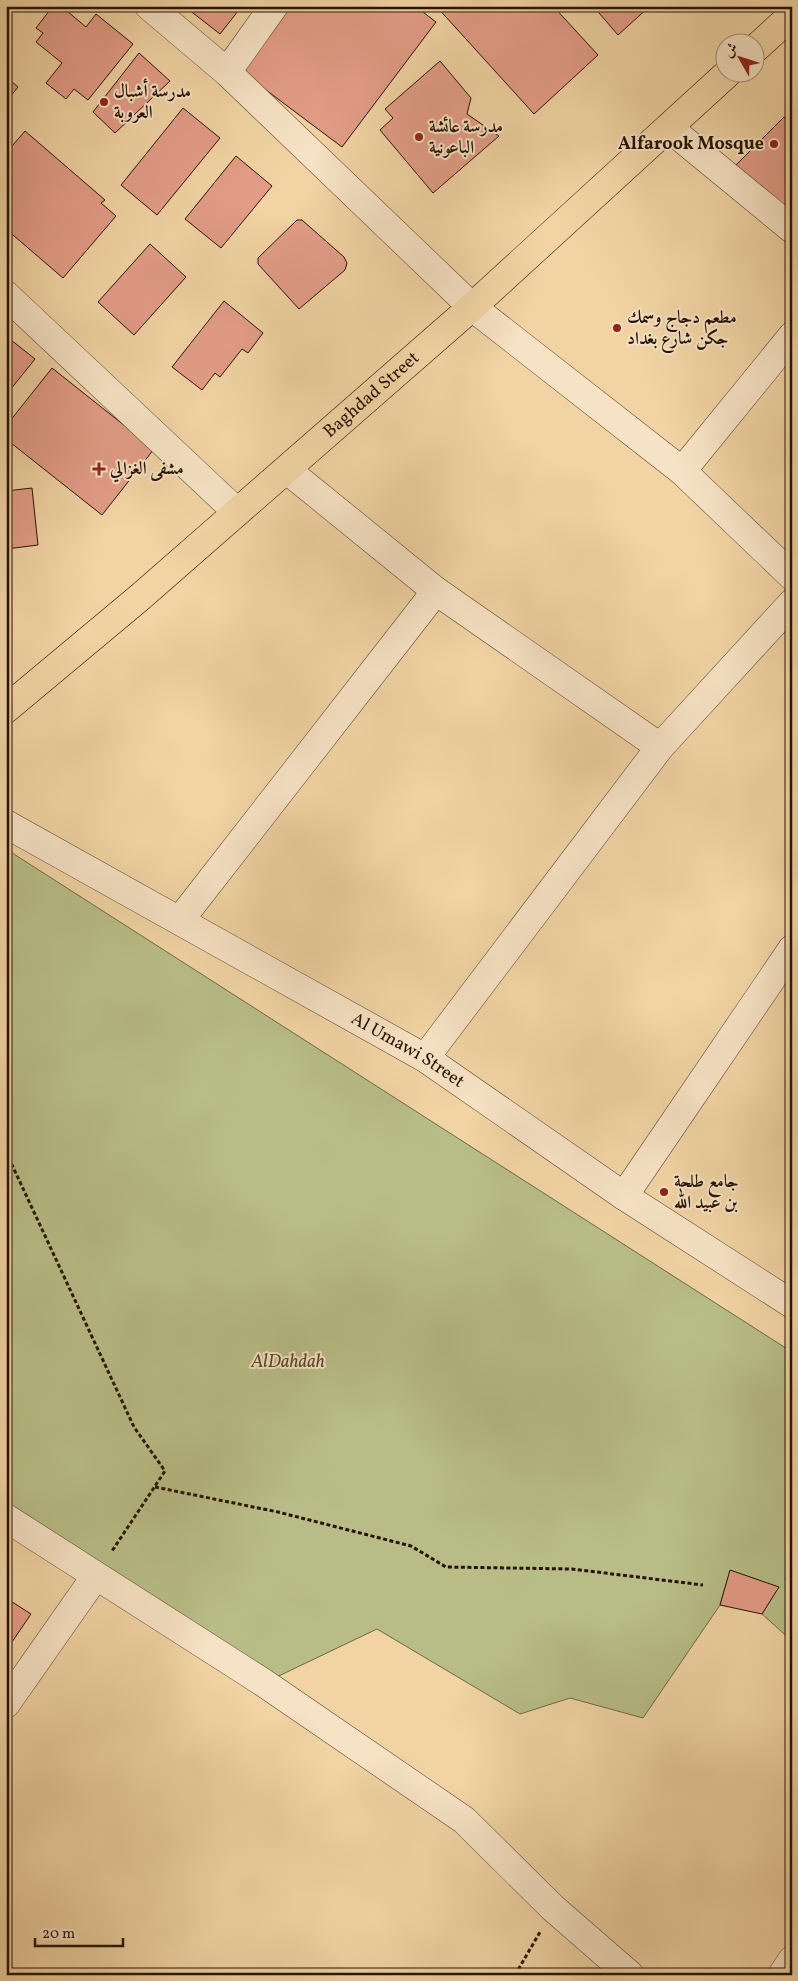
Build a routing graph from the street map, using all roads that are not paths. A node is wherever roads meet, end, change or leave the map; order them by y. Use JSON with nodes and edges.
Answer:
{"nodes":[{"id":1,"x":149,"y":6,"type":"edge"},
{"id":2,"x":274,"y":6,"type":"edge"},
{"id":3,"x":792,"y":15,"type":"edge"},
{"id":4,"x":766,"y":39,"type":"edge"},
{"id":5,"x":227,"y":72,"type":"junction"},
{"id":6,"x":719,"y":82,"type":"edge"},
{"id":7,"x":669,"y":128,"type":"junction"},
{"id":8,"x":792,"y":229,"type":"edge"},
{"id":9,"x":6,"y":295,"type":"edge"},
{"id":10,"x":472,"y":306,"type":"junction"},
{"id":11,"x":792,"y":336,"type":"edge"},
{"id":12,"x":287,"y":470,"type":"junction"},
{"id":13,"x":682,"y":471,"type":"junction"},
{"id":14,"x":237,"y":512,"type":"junction"},
{"id":15,"x":792,"y":576,"type":"edge"},
{"id":16,"x":436,"y":591,"type":"junction"},
{"id":17,"x":792,"y":603,"type":"edge"},
{"id":18,"x":10,"y":701,"type":"edge"},
{"id":19,"x":660,"y":747,"type":"junction"},
{"id":20,"x":6,"y":824,"type":"edge"},
{"id":21,"x":180,"y":920,"type":"junction"},
{"id":22,"x":792,"y":949,"type":"edge"},
{"id":23,"x":425,"y":1058,"type":"junction"},
{"id":24,"x":624,"y":1196,"type":"junction"},
{"id":25,"x":792,"y":1304,"type":"edge"},
{"id":26,"x":6,"y":1518,"type":"edge"},
{"id":27,"x":95,"y":1577,"type":"junction"},
{"id":28,"x":6,"y":1704,"type":"edge"},
{"id":29,"x":792,"y":1960,"type":"edge"},
{"id":30,"x":630,"y":1975,"type":"edge"},
{"id":31,"x":782,"y":1975,"type":"edge"}],
"edges":[{"from":1,"to":5,"type":"street"},
{"from":2,"to":5,"type":"street"},
{"from":3,"to":4,"type":"main road"},
{"from":5,"to":10,"type":"street"},
{"from":6,"to":7,"type":"main road","name":"Baghdad Street"},
{"from":7,"to":8,"type":"street"},
{"from":7,"to":10,"type":"main road","name":"Baghdad Street"},
{"from":9,"to":14,"type":"street"},
{"from":10,"to":12,"type":"main road","name":"Baghdad Street"},
{"from":10,"to":13,"type":"street"},
{"from":11,"to":13,"type":"street"},
{"from":12,"to":14,"type":"main road","name":"Baghdad Street"},
{"from":12,"to":16,"type":"street"},
{"from":13,"to":15,"type":"street"},
{"from":14,"to":18,"type":"main road","name":"Baghdad Street"},
{"from":16,"to":19,"type":"street"},
{"from":16,"to":21,"type":"street"},
{"from":17,"to":19,"type":"street"},
{"from":19,"to":23,"type":"street"},
{"from":20,"to":21,"type":"street","name":"Al Umawi Street"},
{"from":21,"to":23,"type":"street","name":"Al Umawi Street"},
{"from":22,"to":24,"type":"street"},
{"from":23,"to":24,"type":"street","name":"Al Umawi Street"},
{"from":24,"to":25,"type":"street","name":"Al Umawi Street"},
{"from":26,"to":27,"type":"street"},
{"from":27,"to":28,"type":"street"},
{"from":27,"to":30,"type":"street"},
{"from":29,"to":31,"type":"street"}]}
